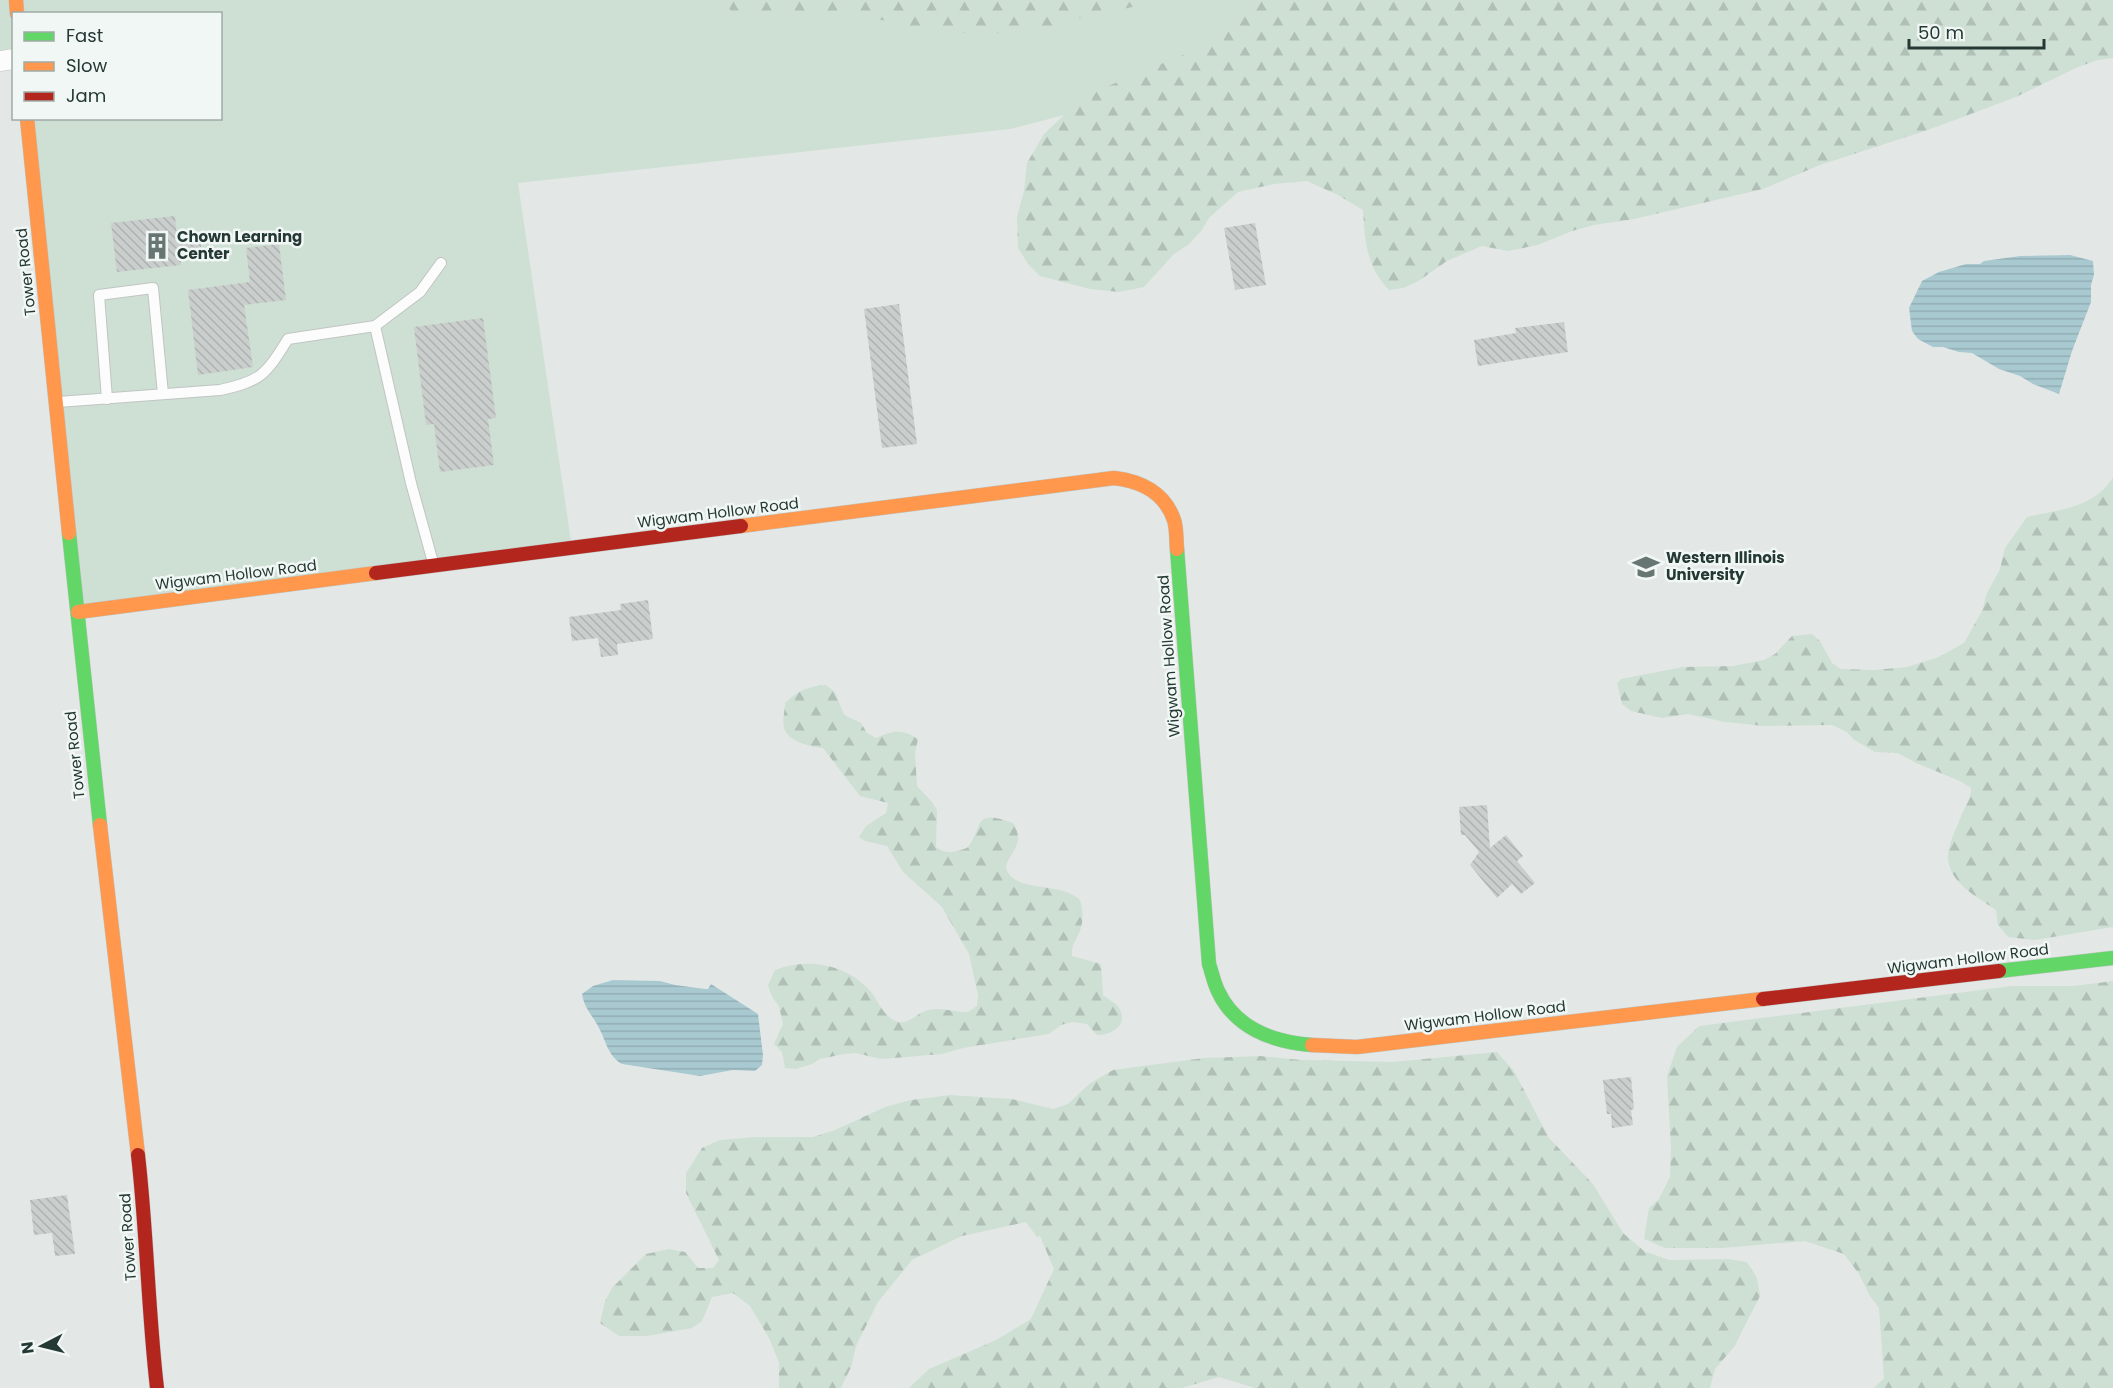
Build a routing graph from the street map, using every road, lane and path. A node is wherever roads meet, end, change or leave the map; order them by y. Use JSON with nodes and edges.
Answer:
{"nodes":[{"id":1,"x":27,"y":120,"type":"edge"},
{"id":2,"x":441,"y":263,"type":"dead end"},
{"id":3,"x":375,"y":326,"type":"junction"},
{"id":4,"x":163,"y":394,"type":"junction"},
{"id":5,"x":107,"y":399,"type":"junction"},
{"id":6,"x":56,"y":402,"type":"junction"},
{"id":7,"x":434,"y":566,"type":"junction"},
{"id":8,"x":78,"y":612,"type":"junction"},
{"id":9,"x":2113,"y":958,"type":"edge"},
{"id":10,"x":157,"y":1388,"type":"edge"}],
"edges":[{"from":1,"to":6,"type":"street","name":"Tower Road"},
{"from":2,"to":3,"type":"lane"},
{"from":3,"to":4,"type":"lane"},
{"from":3,"to":7,"type":"lane"},
{"from":4,"to":5,"type":"lane"},
{"from":4,"to":5,"type":"lane"},
{"from":5,"to":6,"type":"lane"},
{"from":6,"to":8,"type":"street","name":"Tower Road"},
{"from":7,"to":8,"type":"street","name":"Wigwam Hollow Road"},
{"from":7,"to":9,"type":"street","name":"Wigwam Hollow Road"},
{"from":8,"to":10,"type":"street","name":"Tower Road"}]}
